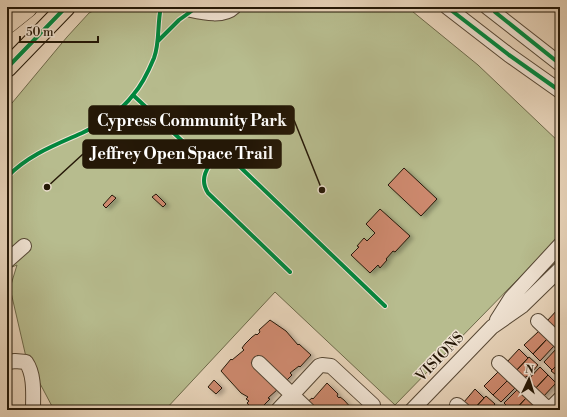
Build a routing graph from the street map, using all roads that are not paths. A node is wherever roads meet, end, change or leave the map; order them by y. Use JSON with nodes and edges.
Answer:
{"nodes":[{"id":1,"x":28,"y":7,"type":"edge"},
{"id":2,"x":66,"y":7,"type":"edge"},
{"id":3,"x":234,"y":7,"type":"edge"},
{"id":4,"x":447,"y":7,"type":"edge"},
{"id":5,"x":487,"y":7,"type":"edge"},
{"id":6,"x":191,"y":10,"type":"dead end"},
{"id":7,"x":7,"y":23,"type":"edge"},
{"id":8,"x":7,"y":30,"type":"edge"},
{"id":9,"x":560,"y":64,"type":"edge"},
{"id":10,"x":7,"y":68,"type":"edge"},
{"id":11,"x":560,"y":91,"type":"edge"},
{"id":12,"x":560,"y":245,"type":"edge"},
{"id":13,"x":24,"y":246,"type":"dead end"},
{"id":14,"x":7,"y":261,"type":"edge"},
{"id":15,"x":560,"y":269,"type":"edge"},
{"id":16,"x":538,"y":320,"type":"dead end"},
{"id":17,"x":492,"y":327,"type":"junction"},
{"id":18,"x":560,"y":342,"type":"edge"},
{"id":19,"x":8,"y":362,"type":"edge"},
{"id":20,"x":259,"y":363,"type":"dead end"},
{"id":21,"x":499,"y":363,"type":"dead end"},
{"id":22,"x":292,"y":394,"type":"junction"},
{"id":23,"x":560,"y":399,"type":"edge"},
{"id":24,"x":373,"y":405,"type":"dead end"},
{"id":25,"x":33,"y":410,"type":"edge"},
{"id":26,"x":278,"y":410,"type":"edge"},
{"id":27,"x":308,"y":410,"type":"edge"},
{"id":28,"x":412,"y":410,"type":"edge"},
{"id":29,"x":549,"y":410,"type":"edge"}],
"edges":[{"from":1,"to":7,"type":"highway"},
{"from":1,"to":8,"type":"main road"},
{"from":2,"to":10,"type":"main road"},
{"from":3,"to":6,"type":"street"},
{"from":4,"to":11,"type":"street"},
{"from":5,"to":9,"type":"street"},
{"from":12,"to":17,"type":"street","name":"VISIONS"},
{"from":13,"to":14,"type":"street"},
{"from":15,"to":17,"type":"street","name":"VISIONS"},
{"from":16,"to":18,"type":"street"},
{"from":17,"to":28,"type":"street","name":"VISIONS"},
{"from":19,"to":25,"type":"street"},
{"from":20,"to":22,"type":"street"},
{"from":21,"to":29,"type":"street"},
{"from":22,"to":24,"type":"street"},
{"from":22,"to":26,"type":"street"},
{"from":22,"to":27,"type":"street"},
{"from":23,"to":29,"type":"street"}]}
